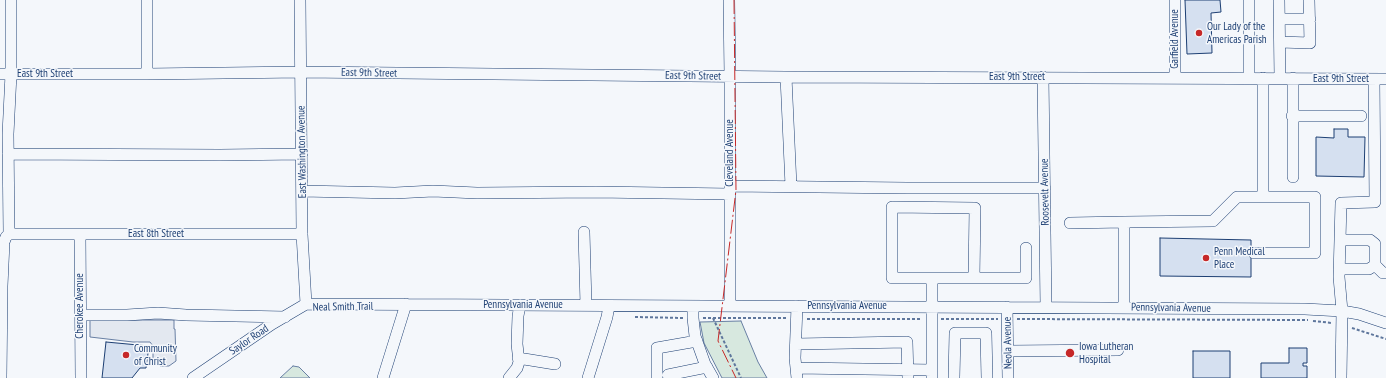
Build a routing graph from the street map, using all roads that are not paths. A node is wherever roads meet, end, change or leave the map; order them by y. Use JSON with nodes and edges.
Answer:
{"nodes":[{"id":1,"x":11,"y":0,"type":"edge"},
{"id":2,"x":147,"y":0,"type":"edge"},
{"id":3,"x":300,"y":0,"type":"edge"},
{"id":4,"x":729,"y":0,"type":"edge"},
{"id":5,"x":1175,"y":0,"type":"edge"},
{"id":6,"x":1249,"y":0,"type":"edge"},
{"id":7,"x":1280,"y":0,"type":"edge"},
{"id":8,"x":1310,"y":0,"type":"edge"},
{"id":9,"x":1280,"y":19,"type":"junction"},
{"id":10,"x":1310,"y":19,"type":"junction"},
{"id":11,"x":1280,"y":42,"type":"junction"},
{"id":12,"x":301,"y":72,"type":"junction"},
{"id":13,"x":6,"y":74,"type":"edge"},
{"id":14,"x":147,"y":74,"type":"junction"},
{"id":15,"x":730,"y":76,"type":"junction"},
{"id":16,"x":786,"y":77,"type":"junction"},
{"id":17,"x":1043,"y":77,"type":"junction"},
{"id":18,"x":1175,"y":78,"type":"junction"},
{"id":19,"x":1249,"y":78,"type":"junction"},
{"id":20,"x":1262,"y":78,"type":"junction"},
{"id":21,"x":1280,"y":78,"type":"junction"},
{"id":22,"x":1293,"y":78,"type":"junction"},
{"id":23,"x":1374,"y":79,"type":"junction"},
{"id":24,"x":1386,"y":79,"type":"edge"},
{"id":25,"x":1292,"y":116,"type":"junction"},
{"id":26,"x":1361,"y":116,"type":"dead end"},
{"id":27,"x":8,"y":134,"type":"junction"},
{"id":28,"x":0,"y":144,"type":"edge"},
{"id":29,"x":8,"y":154,"type":"junction"},
{"id":30,"x":302,"y":154,"type":"junction"},
{"id":31,"x":1293,"y":177,"type":"dead end"},
{"id":32,"x":791,"y":186,"type":"junction"},
{"id":33,"x":1045,"y":188,"type":"junction"},
{"id":34,"x":730,"y":190,"type":"junction"},
{"id":35,"x":302,"y":191,"type":"junction"},
{"id":36,"x":4,"y":193,"type":"edge"},
{"id":37,"x":1263,"y":197,"type":"junction"},
{"id":38,"x":1124,"y":222,"type":"junction"},
{"id":39,"x":1070,"y":223,"type":"dead end"},
{"id":40,"x":584,"y":232,"type":"dead end"},
{"id":41,"x":9,"y":234,"type":"junction"},
{"id":42,"x":80,"y":234,"type":"junction"},
{"id":43,"x":302,"y":234,"type":"junction"},
{"id":44,"x":1340,"y":240,"type":"junction"},
{"id":45,"x":1026,"y":248,"type":"dead end"},
{"id":46,"x":1254,"y":253,"type":"dead end"},
{"id":47,"x":1375,"y":265,"type":"junction"},
{"id":48,"x":1339,"y":269,"type":"junction"},
{"id":49,"x":1386,"y":273,"type":"edge"},
{"id":50,"x":932,"y":278,"type":"junction"},
{"id":51,"x":974,"y":278,"type":"junction"},
{"id":52,"x":306,"y":304,"type":"junction"},
{"id":53,"x":406,"y":304,"type":"junction"},
{"id":54,"x":520,"y":305,"type":"junction"},
{"id":55,"x":586,"y":306,"type":"junction"},
{"id":56,"x":609,"y":306,"type":"junction"},
{"id":57,"x":694,"y":306,"type":"junction"},
{"id":58,"x":730,"y":306,"type":"junction"},
{"id":59,"x":797,"y":306,"type":"junction"},
{"id":60,"x":932,"y":306,"type":"junction"},
{"id":61,"x":1007,"y":307,"type":"junction"},
{"id":62,"x":1046,"y":307,"type":"junction"},
{"id":63,"x":1124,"y":308,"type":"junction"},
{"id":64,"x":1342,"y":311,"type":"junction"},
{"id":65,"x":80,"y":315,"type":"junction"},
{"id":66,"x":285,"y":317,"type":"junction"},
{"id":67,"x":1386,"y":323,"type":"edge"},
{"id":68,"x":697,"y":341,"type":"junction"},
{"id":69,"x":796,"y":344,"type":"junction"},
{"id":70,"x":1008,"y":350,"type":"junction"},
{"id":71,"x":1118,"y":350,"type":"dead end"},
{"id":72,"x":518,"y":358,"type":"junction"},
{"id":73,"x":555,"y":364,"type":"dead end"},
{"id":74,"x":707,"y":367,"type":"junction"},
{"id":75,"x":797,"y":373,"type":"edge"},
{"id":76,"x":908,"y":374,"type":"edge"},
{"id":77,"x":932,"y":374,"type":"edge"},
{"id":78,"x":662,"y":376,"type":"edge"},
{"id":79,"x":1,"y":378,"type":"edge"},
{"id":80,"x":81,"y":378,"type":"edge"},
{"id":81,"x":193,"y":378,"type":"edge"},
{"id":82,"x":383,"y":378,"type":"edge"},
{"id":83,"x":509,"y":378,"type":"edge"},
{"id":84,"x":588,"y":378,"type":"edge"},
{"id":85,"x":713,"y":378,"type":"edge"},
{"id":86,"x":954,"y":378,"type":"edge"},
{"id":87,"x":987,"y":378,"type":"edge"},
{"id":88,"x":1008,"y":378,"type":"edge"},
{"id":89,"x":1341,"y":378,"type":"edge"}],
"edges":[{"from":1,"to":13,"type":"street"},
{"from":2,"to":14,"type":"street"},
{"from":3,"to":12,"type":"street","name":"East Washington Avenue"},
{"from":4,"to":15,"type":"street","name":"Cleveland Avenue"},
{"from":5,"to":18,"type":"street","name":"Garfield Avenue"},
{"from":6,"to":19,"type":"street"},
{"from":7,"to":9,"type":"street"},
{"from":8,"to":10,"type":"street"},
{"from":9,"to":10,"type":"street"},
{"from":9,"to":11,"type":"street"},
{"from":10,"to":11,"type":"street"},
{"from":11,"to":21,"type":"street"},
{"from":12,"to":14,"type":"street","name":"East 9th Street"},
{"from":12,"to":15,"type":"street","name":"East 9th Street"},
{"from":12,"to":30,"type":"street","name":"East Washington Avenue"},
{"from":13,"to":14,"type":"street","name":"East 9th Street"},
{"from":13,"to":27,"type":"street"},
{"from":15,"to":16,"type":"street","name":"East 9th Street"},
{"from":15,"to":34,"type":"street","name":"Cleveland Avenue"},
{"from":16,"to":17,"type":"street","name":"East 9th Street"},
{"from":16,"to":32,"type":"street"},
{"from":17,"to":18,"type":"street","name":"East 9th Street"},
{"from":17,"to":33,"type":"street","name":"Roosevelt Avenue"},
{"from":18,"to":19,"type":"street","name":"East 9th Street"},
{"from":19,"to":20,"type":"street","name":"East 9th Street"},
{"from":20,"to":21,"type":"street","name":"East 9th Street"},
{"from":20,"to":37,"type":"street"},
{"from":21,"to":22,"type":"street","name":"East 9th Street"},
{"from":22,"to":23,"type":"street","name":"East 9th Street"},
{"from":22,"to":25,"type":"street"},
{"from":23,"to":24,"type":"street","name":"East 9th Street"},
{"from":23,"to":44,"type":"street"},
{"from":25,"to":26,"type":"street"},
{"from":25,"to":31,"type":"street"},
{"from":27,"to":28,"type":"street"},
{"from":27,"to":29,"type":"street"},
{"from":29,"to":30,"type":"street"},
{"from":29,"to":36,"type":"street"},
{"from":30,"to":35,"type":"street","name":"East Washington Avenue"},
{"from":32,"to":33,"type":"street"},
{"from":32,"to":34,"type":"street"},
{"from":33,"to":62,"type":"street","name":"Roosevelt Avenue"},
{"from":34,"to":35,"type":"street"},
{"from":34,"to":58,"type":"street","name":"Cleveland Avenue"},
{"from":35,"to":43,"type":"street","name":"East Washington Avenue"},
{"from":36,"to":41,"type":"street"},
{"from":37,"to":38,"type":"street"},
{"from":37,"to":46,"type":"street"},
{"from":38,"to":39,"type":"street"},
{"from":38,"to":63,"type":"street"},
{"from":40,"to":55,"type":"street"},
{"from":41,"to":42,"type":"street","name":"East 8th Street"},
{"from":41,"to":79,"type":"street"},
{"from":42,"to":43,"type":"street","name":"East 8th Street"},
{"from":42,"to":65,"type":"street","name":"Cherokee Avenue"},
{"from":43,"to":52,"type":"street","name":"East Washington Avenue"},
{"from":44,"to":47,"type":"street"},
{"from":44,"to":48,"type":"street"},
{"from":45,"to":51,"type":"street"},
{"from":47,"to":48,"type":"street"},
{"from":47,"to":49,"type":"street"},
{"from":48,"to":64,"type":"street"},
{"from":50,"to":51,"type":"street"},
{"from":50,"to":51,"type":"street"},
{"from":50,"to":60,"type":"street"},
{"from":52,"to":53,"type":"street","name":"Pennsylvania Avenue"},
{"from":52,"to":66,"type":"street","name":"Saylor Road"},
{"from":53,"to":54,"type":"street","name":"Pennsylvania Avenue"},
{"from":53,"to":82,"type":"street"},
{"from":54,"to":55,"type":"street","name":"Pennsylvania Avenue"},
{"from":54,"to":72,"type":"street"},
{"from":55,"to":56,"type":"street","name":"Pennsylvania Avenue"},
{"from":56,"to":57,"type":"street","name":"Pennsylvania Avenue"},
{"from":56,"to":84,"type":"street"},
{"from":57,"to":58,"type":"street","name":"Pennsylvania Avenue"},
{"from":57,"to":68,"type":"street"},
{"from":58,"to":59,"type":"street","name":"Pennsylvania Avenue"},
{"from":59,"to":60,"type":"street","name":"Pennsylvania Avenue"},
{"from":59,"to":69,"type":"street"},
{"from":60,"to":61,"type":"street","name":"Pennsylvania Avenue"},
{"from":60,"to":77,"type":"street"},
{"from":61,"to":62,"type":"street","name":"Pennsylvania Avenue"},
{"from":61,"to":70,"type":"street","name":"Neola Avenue"},
{"from":62,"to":63,"type":"street","name":"Pennsylvania Avenue"},
{"from":63,"to":64,"type":"street","name":"Pennsylvania Avenue"},
{"from":64,"to":67,"type":"street","name":"Pennsylvania Avenue"},
{"from":64,"to":89,"type":"street"},
{"from":65,"to":66,"type":"street"},
{"from":65,"to":80,"type":"street","name":"Cherokee Avenue"},
{"from":66,"to":81,"type":"street","name":"Saylor Road"},
{"from":68,"to":74,"type":"street"},
{"from":68,"to":78,"type":"street"},
{"from":69,"to":75,"type":"street"},
{"from":69,"to":76,"type":"street"},
{"from":70,"to":71,"type":"street"},
{"from":70,"to":88,"type":"street","name":"Neola Avenue"},
{"from":72,"to":73,"type":"street"},
{"from":72,"to":83,"type":"street"},
{"from":74,"to":78,"type":"street"},
{"from":74,"to":85,"type":"street"},
{"from":75,"to":76,"type":"street"},
{"from":76,"to":77,"type":"street"},
{"from":86,"to":87,"type":"street"}]}
